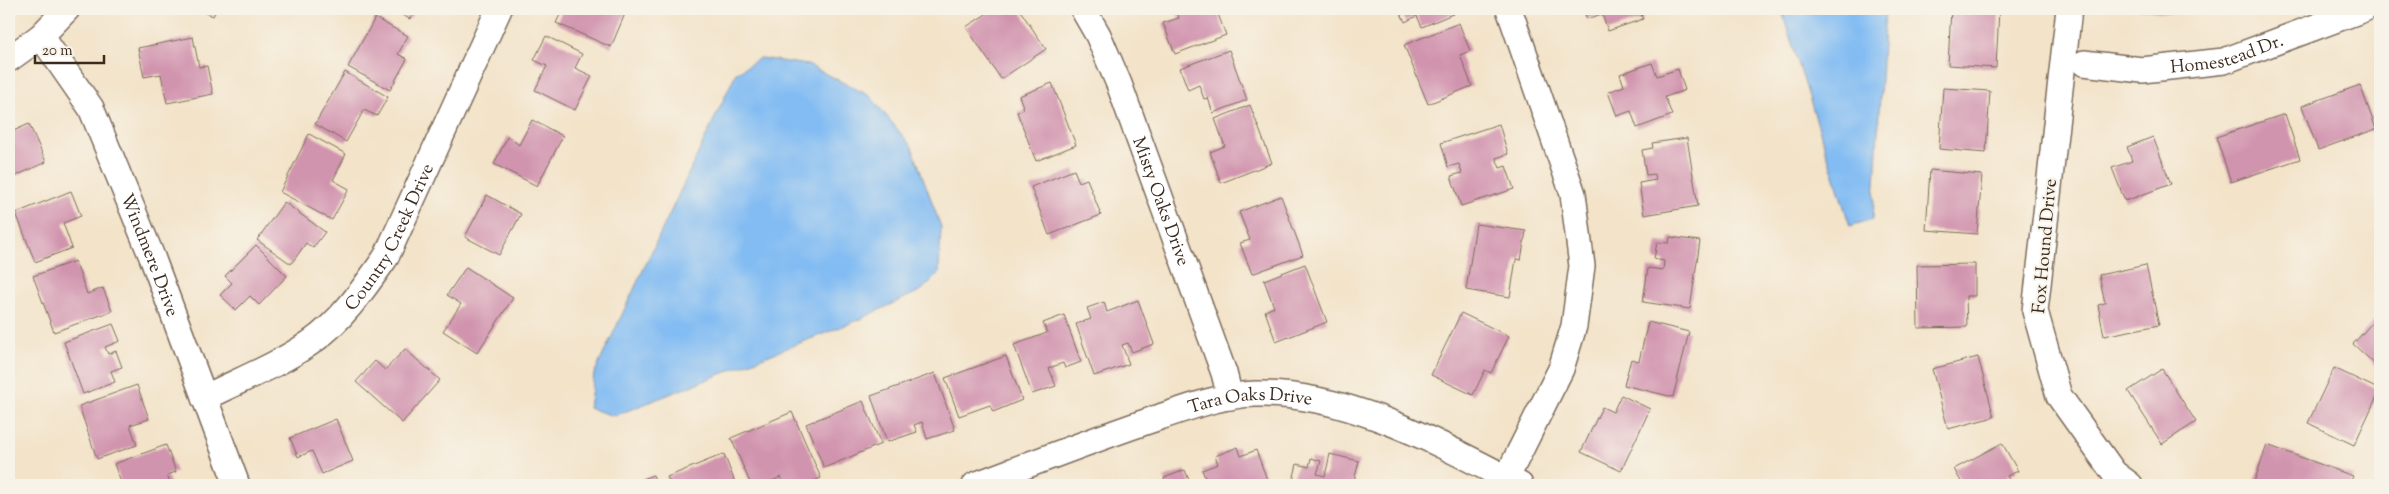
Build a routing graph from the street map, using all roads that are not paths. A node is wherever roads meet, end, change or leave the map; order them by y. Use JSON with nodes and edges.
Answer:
{"nodes":[{"id":1,"x":67,"y":9,"type":"edge"},
{"id":2,"x":499,"y":9,"type":"edge"},
{"id":3,"x":1083,"y":9,"type":"edge"},
{"id":4,"x":1509,"y":9,"type":"edge"},
{"id":5,"x":2069,"y":9,"type":"edge"},
{"id":6,"x":2364,"y":9,"type":"edge"},
{"id":7,"x":41,"y":36,"type":"junction"},
{"id":8,"x":9,"y":59,"type":"edge"},
{"id":9,"x":2084,"y":63,"type":"dead end"},
{"id":10,"x":1230,"y":397,"type":"junction"},
{"id":11,"x":204,"y":398,"type":"junction"},
{"id":12,"x":1510,"y":483,"type":"edge"},
{"id":13,"x":237,"y":485,"type":"edge"},
{"id":14,"x":975,"y":485,"type":"edge"},
{"id":15,"x":2130,"y":485,"type":"edge"}],
"edges":[{"from":1,"to":7,"type":"street"},
{"from":2,"to":11,"type":"street","name":"Country Creek Drive"},
{"from":3,"to":10,"type":"street","name":"Misty Oaks Drive"},
{"from":4,"to":12,"type":"street"},
{"from":5,"to":15,"type":"street","name":"Fox Hound Drive"},
{"from":6,"to":9,"type":"street","name":"Homestead Dr."},
{"from":7,"to":8,"type":"street"},
{"from":7,"to":11,"type":"street","name":"Windmere Drive"},
{"from":10,"to":12,"type":"street","name":"Tara Oaks Drive"},
{"from":10,"to":14,"type":"street","name":"Tara Oaks Drive"},
{"from":11,"to":13,"type":"street","name":"Windmere Drive"}]}
